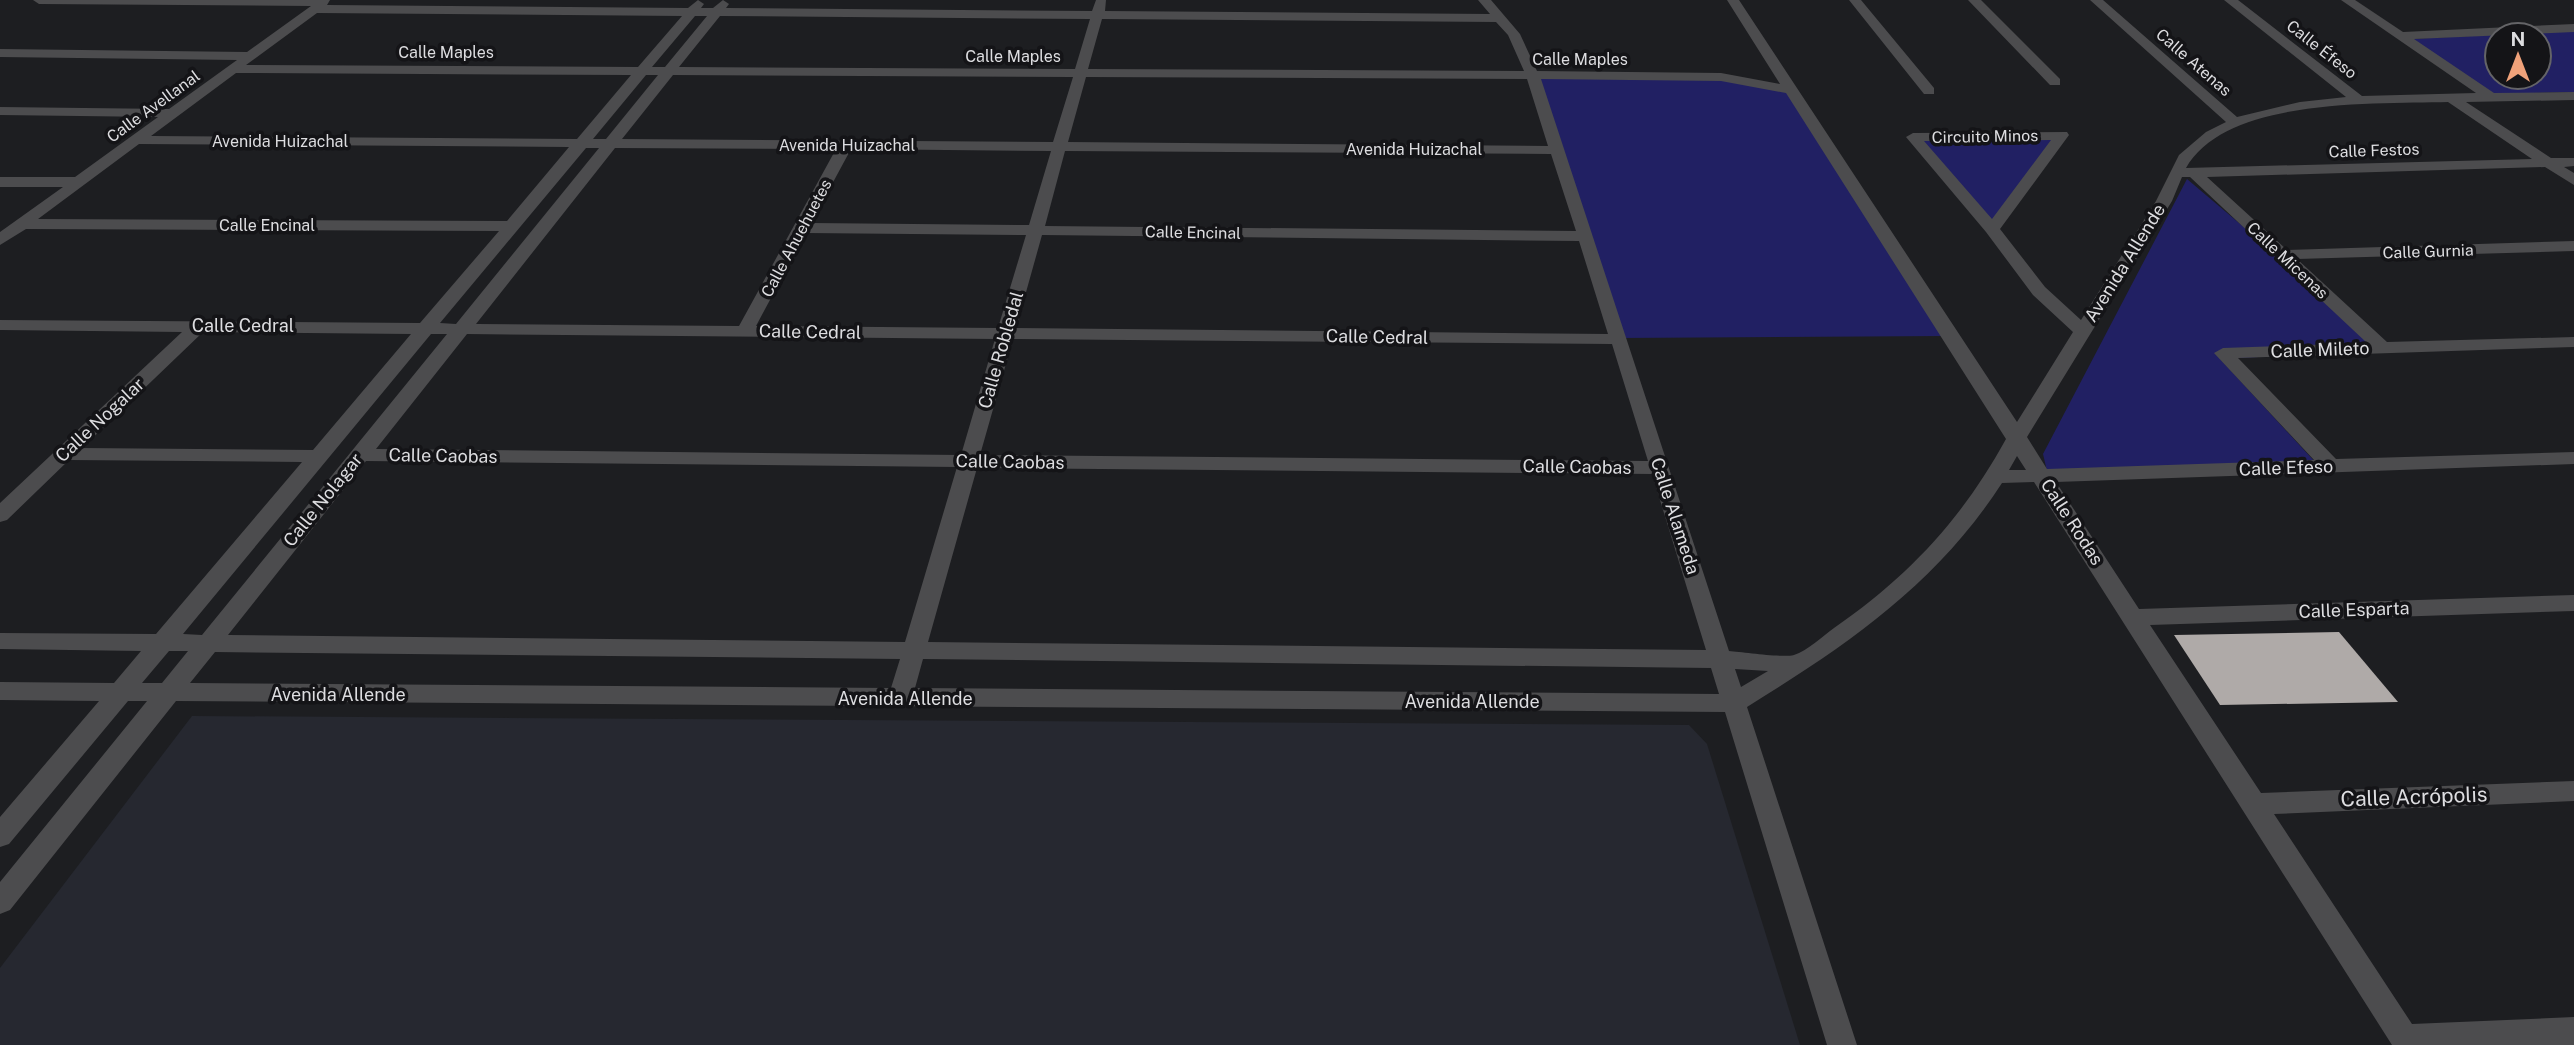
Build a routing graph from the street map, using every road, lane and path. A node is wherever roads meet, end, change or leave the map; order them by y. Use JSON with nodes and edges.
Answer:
{"nodes":[{"id":1,"x":39,"y":0,"type":"edge"},
{"id":2,"x":1484,"y":0,"type":"edge"},
{"id":3,"x":1733,"y":0,"type":"edge"},
{"id":4,"x":1855,"y":0,"type":"edge"},
{"id":5,"x":1975,"y":0,"type":"edge"},
{"id":6,"x":2096,"y":0,"type":"edge"},
{"id":7,"x":2230,"y":0,"type":"edge"},
{"id":8,"x":2347,"y":0,"type":"edge"},
{"id":9,"x":322,"y":3,"type":"edge"},
{"id":10,"x":709,"y":6,"type":"edge"},
{"id":11,"x":1100,"y":7,"type":"edge"},
{"id":12,"x":1499,"y":18,"type":"junction"},
{"id":13,"x":2574,"y":28,"type":"edge"},
{"id":14,"x":2401,"y":36,"type":"junction"},
{"id":15,"x":0,"y":53,"type":"edge"},
{"id":16,"x":251,"y":56,"type":"junction"},
{"id":17,"x":234,"y":69,"type":"junction"},
{"id":18,"x":642,"y":71,"type":"junction"},
{"id":19,"x":668,"y":71,"type":"junction"},
{"id":20,"x":1080,"y":74,"type":"junction"},
{"id":21,"x":1533,"y":77,"type":"junction"},
{"id":22,"x":2055,"y":82,"type":"dead end"},
{"id":23,"x":1792,"y":90,"type":"junction"},
{"id":24,"x":1929,"y":91,"type":"dead end"},
{"id":25,"x":2574,"y":96,"type":"edge"},
{"id":26,"x":2491,"y":97,"type":"junction"},
{"id":27,"x":2451,"y":98,"type":"junction"},
{"id":28,"x":2359,"y":101,"type":"junction"},
{"id":29,"x":0,"y":111,"type":"edge"},
{"id":30,"x":173,"y":113,"type":"junction"},
{"id":31,"x":2236,"y":123,"type":"junction"},
{"id":32,"x":137,"y":140,"type":"junction"},
{"id":33,"x":581,"y":143,"type":"junction"},
{"id":34,"x":611,"y":143,"type":"junction"},
{"id":35,"x":846,"y":145,"type":"junction"},
{"id":36,"x":1059,"y":146,"type":"junction"},
{"id":37,"x":1557,"y":150,"type":"junction"},
{"id":38,"x":2574,"y":162,"type":"edge"},
{"id":39,"x":2548,"y":163,"type":"junction"},
{"id":40,"x":2185,"y":173,"type":"junction"},
{"id":41,"x":2574,"y":180,"type":"edge"},
{"id":42,"x":0,"y":182,"type":"edge"},
{"id":43,"x":79,"y":182,"type":"junction"},
{"id":44,"x":23,"y":224,"type":"junction"},
{"id":45,"x":512,"y":226,"type":"junction"},
{"id":46,"x":801,"y":228,"type":"junction"},
{"id":47,"x":1992,"y":229,"type":"junction"},
{"id":48,"x":1035,"y":230,"type":"junction"},
{"id":49,"x":1585,"y":236,"type":"junction"},
{"id":50,"x":0,"y":240,"type":"edge"},
{"id":51,"x":2574,"y":246,"type":"edge"},
{"id":52,"x":2282,"y":255,"type":"junction"},
{"id":53,"x":0,"y":325,"type":"edge"},
{"id":54,"x":200,"y":326,"type":"junction"},
{"id":55,"x":426,"y":328,"type":"junction"},
{"id":56,"x":461,"y":328,"type":"junction"},
{"id":57,"x":745,"y":331,"type":"junction"},
{"id":58,"x":2083,"y":332,"type":"junction"},
{"id":59,"x":1005,"y":333,"type":"junction"},
{"id":60,"x":1619,"y":339,"type":"junction"},
{"id":61,"x":2574,"y":342,"type":"edge"},
{"id":62,"x":2383,"y":348,"type":"junction"},
{"id":63,"x":2017,"y":437,"type":"junction"},
{"id":64,"x":65,"y":454,"type":"junction"},
{"id":65,"x":359,"y":455,"type":"junction"},
{"id":66,"x":319,"y":456,"type":"junction"},
{"id":67,"x":2574,"y":458,"type":"edge"},
{"id":68,"x":968,"y":461,"type":"junction"},
{"id":69,"x":2331,"y":466,"type":"junction"},
{"id":70,"x":1660,"y":468,"type":"junction"},
{"id":71,"x":2042,"y":476,"type":"junction"},
{"id":72,"x":1998,"y":477,"type":"junction"},
{"id":73,"x":0,"y":515,"type":"edge"},
{"id":74,"x":2574,"y":603,"type":"edge"},
{"id":75,"x":2133,"y":617,"type":"junction"},
{"id":76,"x":0,"y":641,"type":"edge"},
{"id":77,"x":162,"y":642,"type":"junction"},
{"id":78,"x":208,"y":643,"type":"junction"},
{"id":79,"x":914,"y":650,"type":"junction"},
{"id":80,"x":1720,"y":659,"type":"junction"},
{"id":81,"x":1800,"y":664,"type":"junction"},
{"id":82,"x":0,"y":691,"type":"edge"},
{"id":83,"x":120,"y":692,"type":"junction"},
{"id":84,"x":167,"y":693,"type":"junction"},
{"id":85,"x":900,"y":699,"type":"junction"},
{"id":86,"x":1734,"y":703,"type":"junction"},
{"id":87,"x":2574,"y":791,"type":"edge"},
{"id":88,"x":2253,"y":804,"type":"junction"},
{"id":89,"x":0,"y":836,"type":"edge"},
{"id":90,"x":0,"y":902,"type":"edge"},
{"id":91,"x":2574,"y":1031,"type":"edge"},
{"id":92,"x":2407,"y":1042,"type":"edge"},
{"id":93,"x":1842,"y":1045,"type":"edge"}],
"edges":[{"from":1,"to":9,"type":"street"},
{"from":2,"to":12,"type":"street","name":"Calle Alameda"},
{"from":3,"to":23,"type":"street","name":"Calle Rodas"},
{"from":4,"to":24,"type":"street"},
{"from":5,"to":22,"type":"street"},
{"from":6,"to":31,"type":"street","name":"Calle Atenas"},
{"from":7,"to":28,"type":"street","name":"Calle Éfeso"},
{"from":8,"to":14,"type":"street"},
{"from":9,"to":10,"type":"street"},
{"from":9,"to":16,"type":"street","name":"Calle Avellanal"},
{"from":10,"to":11,"type":"street"},
{"from":10,"to":18,"type":"street","name":"Calle Nolagar"},
{"from":10,"to":19,"type":"street","name":"Calle Nolagar"},
{"from":11,"to":12,"type":"street"},
{"from":11,"to":20,"type":"street","name":"Calle Robledal"},
{"from":12,"to":21,"type":"street","name":"Calle Alameda"},
{"from":13,"to":14,"type":"street"},
{"from":14,"to":26,"type":"street"},
{"from":15,"to":16,"type":"street"},
{"from":16,"to":17,"type":"street","name":"Calle Avellanal"},
{"from":17,"to":18,"type":"street","name":"Calle Maples"},
{"from":17,"to":30,"type":"street","name":"Calle Avellanal"},
{"from":18,"to":19,"type":"street","name":"Calle Maples"},
{"from":18,"to":33,"type":"street","name":"Calle Nolagar"},
{"from":19,"to":20,"type":"street","name":"Calle Maples"},
{"from":19,"to":34,"type":"street","name":"Calle Nolagar"},
{"from":20,"to":21,"type":"street","name":"Calle Maples"},
{"from":20,"to":36,"type":"street","name":"Calle Robledal"},
{"from":21,"to":23,"type":"street","name":"Calle Maples"},
{"from":21,"to":37,"type":"street","name":"Calle Alameda"},
{"from":23,"to":63,"type":"street","name":"Calle Rodas"},
{"from":25,"to":26,"type":"street","name":"Avenida Allende"},
{"from":26,"to":27,"type":"street","name":"Avenida Allende"},
{"from":27,"to":28,"type":"street","name":"Avenida Allende"},
{"from":27,"to":39,"type":"street"},
{"from":28,"to":31,"type":"street","name":"Avenida Allende"},
{"from":29,"to":30,"type":"street"},
{"from":30,"to":32,"type":"street","name":"Calle Avellanal"},
{"from":31,"to":40,"type":"street","name":"Avenida Allende"},
{"from":32,"to":33,"type":"street","name":"Avenida Huizachal"},
{"from":32,"to":43,"type":"street","name":"Calle Avellanal"},
{"from":33,"to":34,"type":"street","name":"Avenida Huizachal"},
{"from":33,"to":45,"type":"street","name":"Calle Nolagar"},
{"from":34,"to":35,"type":"street","name":"Avenida Huizachal"},
{"from":34,"to":56,"type":"street","name":"Calle Nolagar"},
{"from":35,"to":36,"type":"street","name":"Avenida Huizachal"},
{"from":35,"to":46,"type":"street","name":"Calle Ahuehuetes"},
{"from":36,"to":37,"type":"street","name":"Avenida Huizachal"},
{"from":36,"to":48,"type":"street","name":"Calle Robledal"},
{"from":37,"to":49,"type":"street","name":"Calle Alameda"},
{"from":38,"to":39,"type":"street","name":"Calle Festos"},
{"from":39,"to":40,"type":"street","name":"Calle Festos"},
{"from":39,"to":41,"type":"street"},
{"from":40,"to":52,"type":"street","name":"Calle Micenas"},
{"from":40,"to":58,"type":"street","name":"Avenida Allende"},
{"from":42,"to":43,"type":"street"},
{"from":43,"to":44,"type":"street","name":"Calle Avellanal"},
{"from":44,"to":45,"type":"street","name":"Calle Encinal"},
{"from":44,"to":50,"type":"street","name":"Calle Avellanal"},
{"from":45,"to":55,"type":"street","name":"Calle Nolagar"},
{"from":46,"to":48,"type":"street","name":"Calle Encinal"},
{"from":46,"to":57,"type":"street","name":"Calle Ahuehuetes"},
{"from":47,"to":47,"type":"street","name":"Circuito Minos"},
{"from":47,"to":58,"type":"street","name":"Circuito Minos"},
{"from":48,"to":49,"type":"street","name":"Calle Encinal"},
{"from":48,"to":59,"type":"street","name":"Calle Robledal"},
{"from":49,"to":60,"type":"street","name":"Calle Alameda"},
{"from":51,"to":52,"type":"street","name":"Calle Gurnia"},
{"from":52,"to":62,"type":"street","name":"Calle Micenas"},
{"from":53,"to":54,"type":"street","name":"Calle Cedral"},
{"from":54,"to":55,"type":"street","name":"Calle Cedral"},
{"from":54,"to":64,"type":"street","name":"Calle Nogalar"},
{"from":55,"to":56,"type":"street","name":"Calle Cedral"},
{"from":55,"to":66,"type":"street","name":"Calle Nolagar"},
{"from":56,"to":57,"type":"street","name":"Calle Cedral"},
{"from":56,"to":65,"type":"street","name":"Calle Nolagar"},
{"from":57,"to":59,"type":"street","name":"Calle Cedral"},
{"from":58,"to":63,"type":"street","name":"Avenida Allende"},
{"from":59,"to":60,"type":"street","name":"Calle Cedral"},
{"from":59,"to":68,"type":"street","name":"Calle Robledal"},
{"from":60,"to":70,"type":"street","name":"Calle Alameda"},
{"from":61,"to":62,"type":"street","name":"Calle Mileto"},
{"from":62,"to":69,"type":"street","name":"Calle Mileto"},
{"from":63,"to":71,"type":"street","name":"Calle Rodas"},
{"from":63,"to":72,"type":"street","name":"Avenida Allende"},
{"from":64,"to":66,"type":"street"},
{"from":64,"to":73,"type":"street","name":"Calle Nogalar"},
{"from":65,"to":68,"type":"street","name":"Calle Caobas"},
{"from":65,"to":78,"type":"street","name":"Calle Nolagar"},
{"from":66,"to":77,"type":"street","name":"Calle Nolagar"},
{"from":67,"to":69,"type":"street","name":"Calle Efeso"},
{"from":68,"to":70,"type":"street","name":"Calle Caobas"},
{"from":68,"to":79,"type":"street","name":"Calle Robledal"},
{"from":69,"to":71,"type":"street","name":"Calle Efeso"},
{"from":70,"to":80,"type":"street","name":"Calle Alameda"},
{"from":71,"to":72,"type":"street","name":"Calle Efeso"},
{"from":71,"to":75,"type":"street","name":"Calle Rodas"},
{"from":72,"to":81,"type":"street","name":"Avenida Allende"},
{"from":74,"to":75,"type":"street","name":"Calle Esparta"},
{"from":75,"to":88,"type":"street","name":"Calle Rodas"},
{"from":76,"to":77,"type":"street"},
{"from":77,"to":78,"type":"street"},
{"from":77,"to":83,"type":"street","name":"Calle Nolagar"},
{"from":78,"to":79,"type":"street"},
{"from":78,"to":84,"type":"street","name":"Calle Nolagar"},
{"from":79,"to":80,"type":"street"},
{"from":79,"to":85,"type":"street","name":"Calle Robledal"},
{"from":80,"to":81,"type":"street"},
{"from":80,"to":86,"type":"street","name":"Calle Alameda"},
{"from":81,"to":86,"type":"street","name":"Avenida Allende"},
{"from":82,"to":83,"type":"street","name":"Avenida Allende"},
{"from":83,"to":84,"type":"street","name":"Avenida Allende"},
{"from":83,"to":89,"type":"street","name":"Calle Nolagar"},
{"from":84,"to":85,"type":"street","name":"Avenida Allende"},
{"from":84,"to":90,"type":"street","name":"Calle Nolagar"},
{"from":85,"to":86,"type":"street","name":"Avenida Allende"},
{"from":86,"to":93,"type":"street","name":"Calle Alameda"},
{"from":87,"to":88,"type":"street","name":"Calle Acrópolis"},
{"from":88,"to":92,"type":"street","name":"Calle Rodas"},
{"from":91,"to":92,"type":"street"}]}
